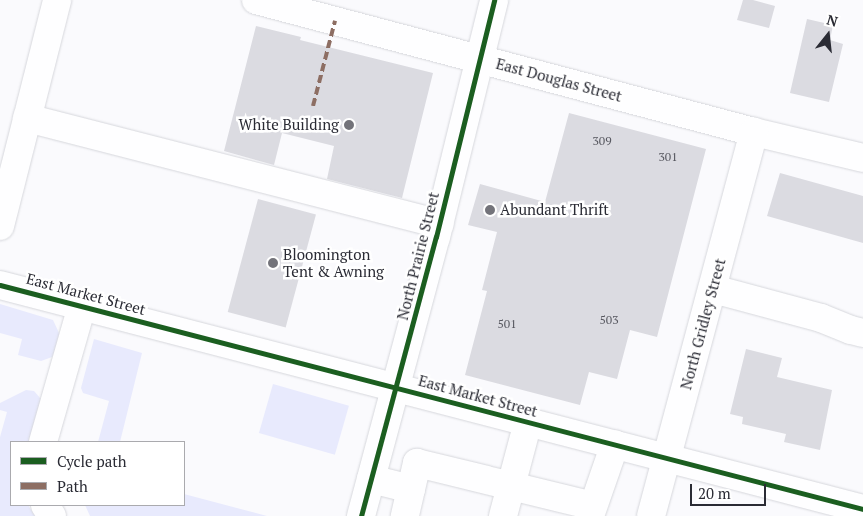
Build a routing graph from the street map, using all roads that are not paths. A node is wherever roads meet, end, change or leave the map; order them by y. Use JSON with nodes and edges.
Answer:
{"nodes":[{"id":1,"x":57,"y":0,"type":"edge"},
{"id":2,"x":256,"y":0,"type":"edge"},
{"id":3,"x":494,"y":0,"type":"edge"},
{"id":4,"x":478,"y":58,"type":"junction"},
{"id":5,"x":754,"y":132,"type":"junction"},
{"id":6,"x":16,"y":133,"type":"edge"},
{"id":7,"x":863,"y":158,"type":"edge"},
{"id":8,"x":440,"y":224,"type":"junction"},
{"id":9,"x":0,"y":226,"type":"edge"},
{"id":10,"x":0,"y":285,"type":"edge"},
{"id":11,"x":713,"y":289,"type":"junction"},
{"id":12,"x":82,"y":306,"type":"junction"},
{"id":13,"x":863,"y":332,"type":"edge"},
{"id":14,"x":396,"y":387,"type":"junction"},
{"id":15,"x":528,"y":422,"type":"junction"},
{"id":16,"x":44,"y":441,"type":"edge"},
{"id":17,"x":615,"y":444,"type":"junction"},
{"id":18,"x":666,"y":458,"type":"junction"},
{"id":19,"x":371,"y":479,"type":"junction"},
{"id":20,"x":511,"y":487,"type":"junction"},
{"id":21,"x":412,"y":489,"type":"junction"},
{"id":22,"x":863,"y":509,"type":"edge"},
{"id":23,"x":591,"y":511,"type":"edge"},
{"id":24,"x":361,"y":516,"type":"edge"},
{"id":25,"x":405,"y":516,"type":"edge"},
{"id":26,"x":503,"y":516,"type":"edge"},
{"id":27,"x":652,"y":516,"type":"edge"}],
"edges":[{"from":1,"to":6,"type":"street"},
{"from":2,"to":4,"type":"street","name":"East Douglas Street"},
{"from":3,"to":4,"type":"street","name":"North Prairie Street"},
{"from":4,"to":5,"type":"street","name":"East Douglas Street"},
{"from":4,"to":8,"type":"street","name":"North Prairie Street"},
{"from":5,"to":7,"type":"street","name":"East Douglas Street"},
{"from":5,"to":11,"type":"street","name":"North Gridley Street"},
{"from":6,"to":8,"type":"street"},
{"from":6,"to":9,"type":"street"},
{"from":8,"to":14,"type":"street","name":"North Prairie Street"},
{"from":10,"to":12,"type":"street","name":"East Market Street"},
{"from":11,"to":13,"type":"street"},
{"from":11,"to":18,"type":"street","name":"North Gridley Street"},
{"from":12,"to":14,"type":"street","name":"East Market Street"},
{"from":12,"to":16,"type":"street"},
{"from":14,"to":15,"type":"street","name":"East Market Street"},
{"from":14,"to":19,"type":"street","name":"North Prairie Street"},
{"from":15,"to":17,"type":"street","name":"East Market Street"},
{"from":15,"to":20,"type":"street"},
{"from":17,"to":18,"type":"street","name":"East Market Street"},
{"from":17,"to":23,"type":"street"},
{"from":18,"to":22,"type":"street","name":"East Market Street"},
{"from":18,"to":27,"type":"street","name":"North Gridley Street"},
{"from":19,"to":21,"type":"street"},
{"from":19,"to":24,"type":"street","name":"North Prairie Street"},
{"from":20,"to":21,"type":"street"},
{"from":20,"to":23,"type":"street"},
{"from":20,"to":26,"type":"street"},
{"from":21,"to":25,"type":"street"}]}
